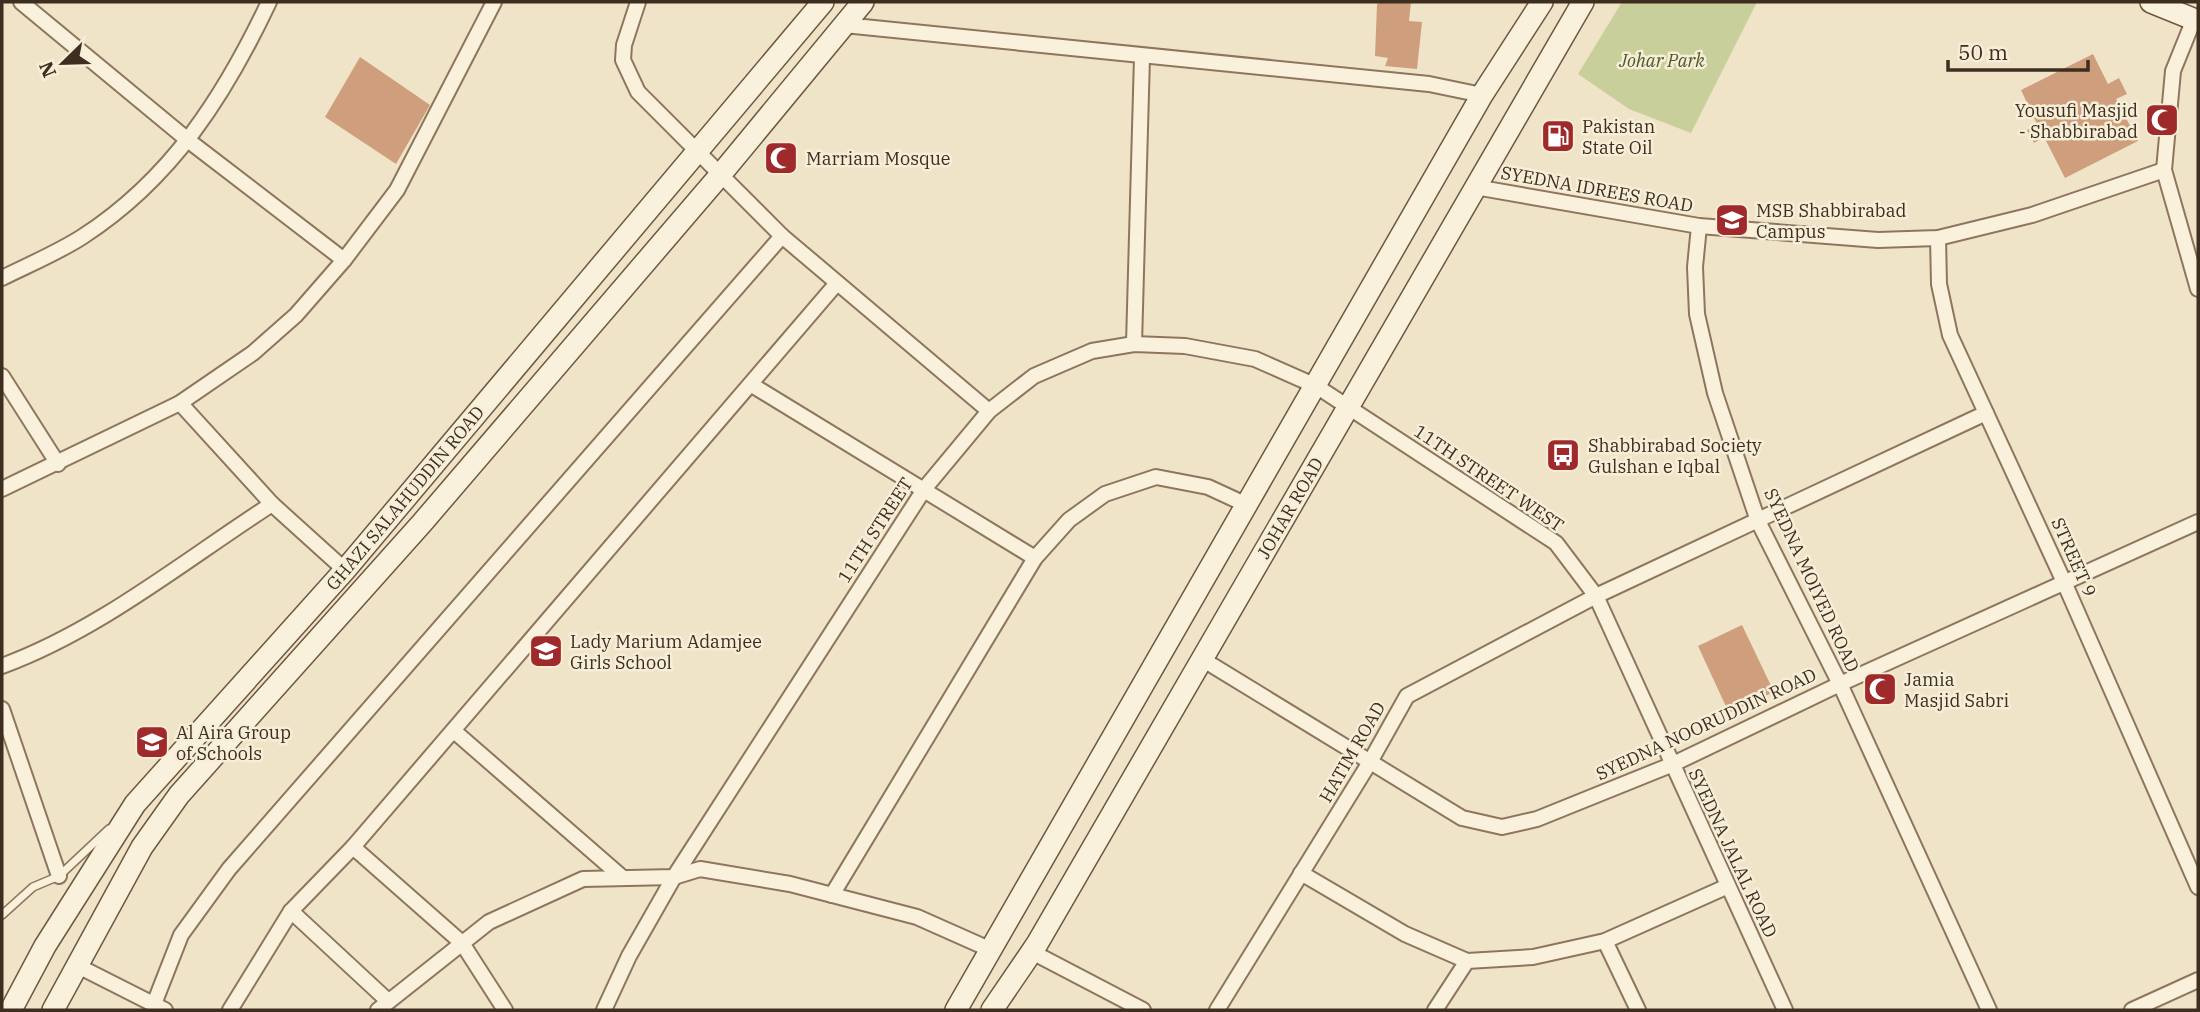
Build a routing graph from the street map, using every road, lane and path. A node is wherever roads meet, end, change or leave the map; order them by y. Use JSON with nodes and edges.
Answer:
{"nodes":[{"id":1,"x":21,"y":2,"type":"edge"},
{"id":2,"x":269,"y":2,"type":"edge"},
{"id":3,"x":494,"y":2,"type":"edge"},
{"id":4,"x":638,"y":2,"type":"edge"},
{"id":5,"x":823,"y":2,"type":"edge"},
{"id":6,"x":863,"y":2,"type":"edge"},
{"id":7,"x":1542,"y":2,"type":"edge"},
{"id":8,"x":1583,"y":2,"type":"edge"},
{"id":9,"x":2151,"y":2,"type":"edge"},
{"id":10,"x":2196,"y":20,"type":"edge"},
{"id":11,"x":844,"y":25,"type":"junction"},
{"id":12,"x":1142,"y":57,"type":"junction"},
{"id":13,"x":1482,"y":95,"type":"junction"},
{"id":14,"x":189,"y":141,"type":"junction"},
{"id":15,"x":699,"y":150,"type":"junction"},
{"id":16,"x":2164,"y":170,"type":"junction"},
{"id":17,"x":721,"y":174,"type":"junction"},
{"id":18,"x":1475,"y":187,"type":"junction"},
{"id":19,"x":1699,"y":226,"type":"junction"},
{"id":20,"x":782,"y":236,"type":"junction"},
{"id":21,"x":1938,"y":238,"type":"junction"},
{"id":22,"x":344,"y":261,"type":"junction"},
{"id":23,"x":2,"y":278,"type":"edge"},
{"id":24,"x":837,"y":284,"type":"junction"},
{"id":25,"x":2198,"y":289,"type":"edge"},
{"id":26,"x":1134,"y":344,"type":"junction"},
{"id":27,"x":2,"y":376,"type":"edge"},
{"id":28,"x":752,"y":385,"type":"junction"},
{"id":29,"x":1316,"y":386,"type":"junction"},
{"id":30,"x":180,"y":403,"type":"junction"},
{"id":31,"x":1347,"y":407,"type":"junction"},
{"id":32,"x":989,"y":411,"type":"junction"},
{"id":33,"x":1986,"y":413,"type":"junction"},
{"id":34,"x":58,"y":464,"type":"junction"},
{"id":35,"x":925,"y":488,"type":"junction"},
{"id":36,"x":2,"y":489,"type":"edge"},
{"id":37,"x":272,"y":504,"type":"junction"},
{"id":38,"x":1247,"y":505,"type":"junction"},
{"id":39,"x":1758,"y":521,"type":"junction"},
{"id":40,"x":2198,"y":522,"type":"edge"},
{"id":41,"x":1035,"y":558,"type":"junction"},
{"id":42,"x":345,"y":570,"type":"junction"},
{"id":43,"x":2064,"y":582,"type":"junction"},
{"id":44,"x":1596,"y":596,"type":"junction"},
{"id":45,"x":1181,"y":622,"type":"junction"},
{"id":46,"x":1215,"y":640,"type":"junction"},
{"id":47,"x":1202,"y":659,"type":"junction"},
{"id":48,"x":2,"y":666,"type":"edge"},
{"id":49,"x":1840,"y":684,"type":"junction"},
{"id":50,"x":2,"y":709,"type":"edge"},
{"id":51,"x":454,"y":731,"type":"junction"},
{"id":52,"x":1370,"y":762,"type":"junction"},
{"id":53,"x":1671,"y":765,"type":"junction"},
{"id":54,"x":135,"y":804,"type":"junction"},
{"id":55,"x":354,"y":847,"type":"junction"},
{"id":56,"x":1301,"y":873,"type":"junction"},
{"id":57,"x":59,"y":876,"type":"junction"},
{"id":58,"x":674,"y":877,"type":"junction"},
{"id":59,"x":623,"y":878,"type":"junction"},
{"id":60,"x":1728,"y":886,"type":"junction"},
{"id":61,"x":2198,"y":887,"type":"edge"},
{"id":62,"x":832,"y":894,"type":"junction"},
{"id":63,"x":291,"y":911,"type":"junction"},
{"id":64,"x":2,"y":915,"type":"edge"},
{"id":65,"x":1003,"y":928,"type":"junction"},
{"id":66,"x":1605,"y":941,"type":"junction"},
{"id":67,"x":462,"y":943,"type":"junction"},
{"id":68,"x":1035,"y":948,"type":"junction"},
{"id":69,"x":989,"y":950,"type":"junction"},
{"id":70,"x":1467,"y":961,"type":"junction"},
{"id":71,"x":76,"y":965,"type":"junction"},
{"id":72,"x":2198,"y":980,"type":"edge"},
{"id":73,"x":25,"y":984,"type":"junction"},
{"id":74,"x":56,"y":1004,"type":"edge"},
{"id":75,"x":384,"y":1006,"type":"edge"},
{"id":76,"x":160,"y":1007,"type":"edge"},
{"id":77,"x":11,"y":1010,"type":"edge"},
{"id":78,"x":230,"y":1010,"type":"edge"},
{"id":79,"x":505,"y":1010,"type":"edge"},
{"id":80,"x":604,"y":1010,"type":"edge"},
{"id":81,"x":956,"y":1010,"type":"edge"},
{"id":82,"x":992,"y":1010,"type":"edge"},
{"id":83,"x":1143,"y":1010,"type":"edge"},
{"id":84,"x":1217,"y":1010,"type":"edge"},
{"id":85,"x":1435,"y":1010,"type":"edge"},
{"id":86,"x":1638,"y":1010,"type":"edge"},
{"id":87,"x":1785,"y":1010,"type":"edge"},
{"id":88,"x":1989,"y":1010,"type":"edge"},
{"id":89,"x":2132,"y":1010,"type":"edge"}],
"edges":[{"from":1,"to":14,"type":"street"},
{"from":2,"to":14,"type":"street"},
{"from":3,"to":22,"type":"street"},
{"from":4,"to":15,"type":"street"},
{"from":5,"to":15,"type":"street","name":"GHAZI SALAHUDDIN ROAD"},
{"from":6,"to":11,"type":"street","name":"GHAZI SALAHUDDIN ROAD"},
{"from":7,"to":13,"type":"street"},
{"from":8,"to":18,"type":"street","name":"JOHAR ROAD"},
{"from":9,"to":10,"type":"street"},
{"from":10,"to":16,"type":"street"},
{"from":11,"to":12,"type":"street"},
{"from":11,"to":17,"type":"street","name":"GHAZI SALAHUDDIN ROAD"},
{"from":12,"to":13,"type":"street"},
{"from":12,"to":26,"type":"street"},
{"from":13,"to":29,"type":"street"},
{"from":14,"to":22,"type":"street"},
{"from":14,"to":23,"type":"street"},
{"from":15,"to":17,"type":"street"},
{"from":15,"to":42,"type":"street","name":"GHAZI SALAHUDDIN ROAD"},
{"from":16,"to":21,"type":"street","name":"SYEDNA IDREES ROAD"},
{"from":16,"to":25,"type":"street"},
{"from":17,"to":20,"type":"street"},
{"from":17,"to":71,"type":"street","name":"GHAZI SALAHUDDIN ROAD"},
{"from":18,"to":19,"type":"street","name":"SYEDNA IDREES ROAD"},
{"from":18,"to":31,"type":"street","name":"JOHAR ROAD"},
{"from":19,"to":21,"type":"street","name":"SYEDNA IDREES ROAD"},
{"from":19,"to":39,"type":"street","name":"SYEDNA MOIYED ROAD"},
{"from":20,"to":24,"type":"street"},
{"from":20,"to":76,"type":"street"},
{"from":21,"to":33,"type":"street","name":"STREET 9"},
{"from":22,"to":30,"type":"street"},
{"from":24,"to":28,"type":"street"},
{"from":24,"to":32,"type":"street"},
{"from":26,"to":29,"type":"street","name":"11TH STREET"},
{"from":26,"to":32,"type":"street","name":"11TH STREET"},
{"from":27,"to":34,"type":"street"},
{"from":28,"to":35,"type":"street"},
{"from":28,"to":51,"type":"street"},
{"from":29,"to":31,"type":"street","name":"11TH STREET"},
{"from":29,"to":38,"type":"street"},
{"from":30,"to":34,"type":"street"},
{"from":30,"to":37,"type":"street"},
{"from":31,"to":44,"type":"street","name":"11TH STREET WEST"},
{"from":31,"to":46,"type":"street","name":"JOHAR ROAD"},
{"from":32,"to":35,"type":"street","name":"11TH STREET"},
{"from":33,"to":39,"type":"street","name":"HATIM ROAD"},
{"from":33,"to":43,"type":"street","name":"STREET 9"},
{"from":34,"to":36,"type":"street"},
{"from":35,"to":41,"type":"street"},
{"from":35,"to":58,"type":"street","name":"11TH STREET"},
{"from":37,"to":42,"type":"street"},
{"from":37,"to":48,"type":"street"},
{"from":38,"to":41,"type":"street"},
{"from":38,"to":45,"type":"street"},
{"from":39,"to":44,"type":"street","name":"HATIM ROAD"},
{"from":39,"to":49,"type":"street","name":"SYEDNA MOIYED ROAD"},
{"from":40,"to":43,"type":"street","name":"SYEDNA NOORUDDIN ROAD"},
{"from":41,"to":62,"type":"street"},
{"from":42,"to":54,"type":"street","name":"GHAZI SALAHUDDIN ROAD"},
{"from":43,"to":49,"type":"street","name":"SYEDNA NOORUDDIN ROAD"},
{"from":43,"to":61,"type":"street","name":"STREET 9"},
{"from":44,"to":52,"type":"street","name":"HATIM ROAD"},
{"from":44,"to":53,"type":"street","name":"SYEDNA JALAL ROAD"},
{"from":45,"to":46,"type":"street"},
{"from":45,"to":65,"type":"street"},
{"from":46,"to":47,"type":"street","name":"JOHAR ROAD"},
{"from":47,"to":52,"type":"street","name":"SYEDNA NOORUDDIN ROAD"},
{"from":47,"to":68,"type":"street","name":"JOHAR ROAD"},
{"from":49,"to":53,"type":"street","name":"SYEDNA NOORUDDIN ROAD"},
{"from":49,"to":88,"type":"street","name":"SYEDNA MOIYED ROAD"},
{"from":50,"to":57,"type":"street"},
{"from":51,"to":55,"type":"street"},
{"from":51,"to":59,"type":"street"},
{"from":52,"to":53,"type":"street","name":"SYEDNA NOORUDDIN ROAD"},
{"from":52,"to":56,"type":"street","name":"HATIM ROAD"},
{"from":53,"to":60,"type":"street","name":"SYEDNA JALAL ROAD"},
{"from":54,"to":57,"type":"lane"},
{"from":54,"to":73,"type":"street","name":"GHAZI SALAHUDDIN ROAD"},
{"from":55,"to":63,"type":"street"},
{"from":55,"to":67,"type":"street"},
{"from":56,"to":70,"type":"street"},
{"from":56,"to":84,"type":"street","name":"HATIM ROAD"},
{"from":57,"to":64,"type":"lane"},
{"from":58,"to":59,"type":"street"},
{"from":58,"to":62,"type":"street"},
{"from":58,"to":80,"type":"street","name":"11TH STREET"},
{"from":59,"to":67,"type":"street"},
{"from":60,"to":66,"type":"street"},
{"from":60,"to":87,"type":"street","name":"SYEDNA JALAL ROAD"},
{"from":62,"to":69,"type":"street"},
{"from":63,"to":75,"type":"street"},
{"from":63,"to":78,"type":"street"},
{"from":65,"to":68,"type":"street"},
{"from":65,"to":69,"type":"street"},
{"from":66,"to":70,"type":"street"},
{"from":66,"to":86,"type":"street"},
{"from":67,"to":75,"type":"street"},
{"from":67,"to":79,"type":"street"},
{"from":68,"to":82,"type":"street","name":"JOHAR ROAD"},
{"from":68,"to":83,"type":"street"},
{"from":69,"to":81,"type":"street"},
{"from":70,"to":85,"type":"street"},
{"from":71,"to":74,"type":"street","name":"GHAZI SALAHUDDIN ROAD"},
{"from":71,"to":76,"type":"street"},
{"from":72,"to":89,"type":"street"},
{"from":73,"to":74,"type":"street"},
{"from":73,"to":77,"type":"street","name":"GHAZI SALAHUDDIN ROAD"}]}
